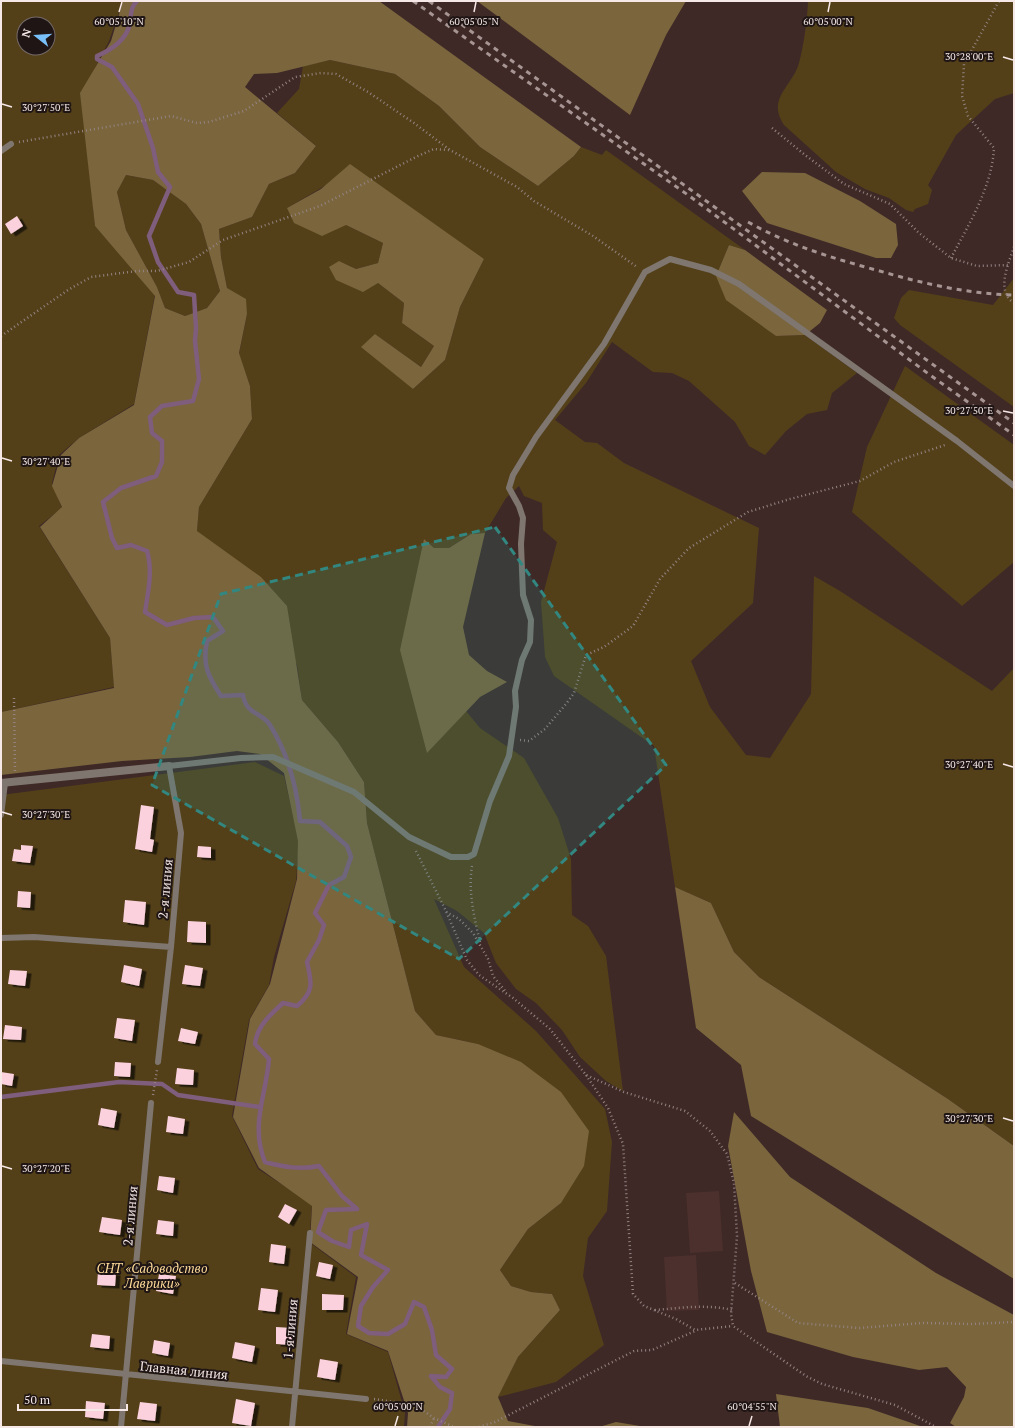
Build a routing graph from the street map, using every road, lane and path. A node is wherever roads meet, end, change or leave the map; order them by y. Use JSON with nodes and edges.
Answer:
{"nodes":[{"id":1,"x":999,"y":1,"type":"edge"},
{"id":2,"x":772,"y":128,"type":"dead end"},
{"id":3,"x":10,"y":144,"type":"joint"},
{"id":4,"x":450,"y":150,"type":"junction"},
{"id":5,"x":1,"y":152,"type":"edge"},
{"id":6,"x":1014,"y":247,"type":"edge"},
{"id":7,"x":951,"y":258,"type":"junction"},
{"id":8,"x":1008,"y":265,"type":"junction"},
{"id":9,"x":645,"y":272,"type":"junction"},
{"id":10,"x":1014,"y":303,"type":"edge"},
{"id":11,"x":1,"y":336,"type":"edge"},
{"id":12,"x":957,"y":441,"type":"junction"},
{"id":13,"x":1014,"y":486,"type":"edge"},
{"id":14,"x":14,"y":698,"type":"dead end"},
{"id":15,"x":513,"y":740,"type":"junction"},
{"id":16,"x":169,"y":766,"type":"junction"},
{"id":17,"x":15,"y":782,"type":"junction"},
{"id":18,"x":3,"y":783,"type":"edge"},
{"id":19,"x":1,"y":815,"type":"edge"},
{"id":20,"x":409,"y":837,"type":"junction"},
{"id":21,"x":474,"y":854,"type":"junction"},
{"id":22,"x":446,"y":912,"type":"junction"},
{"id":23,"x":1,"y":938,"type":"edge"},
{"id":24,"x":481,"y":944,"type":"junction"},
{"id":25,"x":171,"y":948,"type":"junction"},
{"id":26,"x":508,"y":995,"type":"junction"},
{"id":27,"x":158,"y":1062,"type":"dead end"},
{"id":28,"x":586,"y":1075,"type":"junction"},
{"id":29,"x":155,"y":1080,"type":"dead end"},
{"id":30,"x":154,"y":1086,"type":"dead end"},
{"id":31,"x":151,"y":1103,"type":"dead end"},
{"id":32,"x":310,"y":1233,"type":"dead end"},
{"id":33,"x":734,"y":1282,"type":"junction"},
{"id":34,"x":654,"y":1310,"type":"junction"},
{"id":35,"x":732,"y":1310,"type":"junction"},
{"id":36,"x":1014,"y":1322,"type":"edge"},
{"id":37,"x":733,"y":1326,"type":"junction"},
{"id":38,"x":696,"y":1330,"type":"junction"},
{"id":39,"x":1,"y":1361,"type":"edge"},
{"id":40,"x":126,"y":1375,"type":"junction"},
{"id":41,"x":295,"y":1392,"type":"junction"},
{"id":42,"x":366,"y":1399,"type":"joint"},
{"id":43,"x":434,"y":1418,"type":"junction"},
{"id":44,"x":121,"y":1427,"type":"edge"},
{"id":45,"x":292,"y":1427,"type":"edge"},
{"id":46,"x":430,"y":1427,"type":"edge"},
{"id":47,"x":454,"y":1427,"type":"edge"},
{"id":48,"x":479,"y":1427,"type":"edge"},
{"id":49,"x":936,"y":1427,"type":"edge"}],
"edges":[{"from":1,"to":7,"type":"path"},
{"from":2,"to":7,"type":"path"},
{"from":3,"to":4,"type":"path"},
{"from":3,"to":5,"type":"lane"},
{"from":4,"to":9,"type":"path"},
{"from":4,"to":11,"type":"path"},
{"from":6,"to":8,"type":"path"},
{"from":7,"to":8,"type":"path"},
{"from":8,"to":10,"type":"path"},
{"from":9,"to":12,"type":"lane"},
{"from":9,"to":15,"type":"lane"},
{"from":12,"to":13,"type":"lane"},
{"from":12,"to":15,"type":"path"},
{"from":14,"to":17,"type":"path"},
{"from":15,"to":21,"type":"lane"},
{"from":16,"to":17,"type":"street"},
{"from":16,"to":20,"type":"lane"},
{"from":16,"to":25,"type":"lane","name":"2-я линия"},
{"from":17,"to":18,"type":"street"},
{"from":18,"to":19,"type":"lane"},
{"from":20,"to":21,"type":"lane"},
{"from":20,"to":22,"type":"path"},
{"from":21,"to":24,"type":"path"},
{"from":22,"to":24,"type":"path"},
{"from":22,"to":26,"type":"path"},
{"from":23,"to":25,"type":"lane"},
{"from":24,"to":26,"type":"path"},
{"from":25,"to":27,"type":"lane","name":"2-я линия"},
{"from":26,"to":28,"type":"path"},
{"from":28,"to":33,"type":"path"},
{"from":28,"to":34,"type":"path"},
{"from":29,"to":30,"type":"path"},
{"from":31,"to":40,"type":"lane","name":"2-я линия"},
{"from":32,"to":41,"type":"lane","name":"1-я линия"},
{"from":33,"to":35,"type":"path"},
{"from":33,"to":36,"type":"path"},
{"from":34,"to":35,"type":"path"},
{"from":34,"to":38,"type":"path"},
{"from":35,"to":37,"type":"path"},
{"from":37,"to":38,"type":"path"},
{"from":37,"to":49,"type":"path"},
{"from":38,"to":48,"type":"path"},
{"from":39,"to":40,"type":"lane","name":"Главная линия"},
{"from":40,"to":41,"type":"lane","name":"Главная линия"},
{"from":40,"to":44,"type":"lane","name":"2-я линия"},
{"from":41,"to":42,"type":"lane","name":"Главная линия"},
{"from":41,"to":45,"type":"lane","name":"1-я линия"},
{"from":42,"to":43,"type":"path"},
{"from":43,"to":46,"type":"path"},
{"from":43,"to":47,"type":"path"}]}
